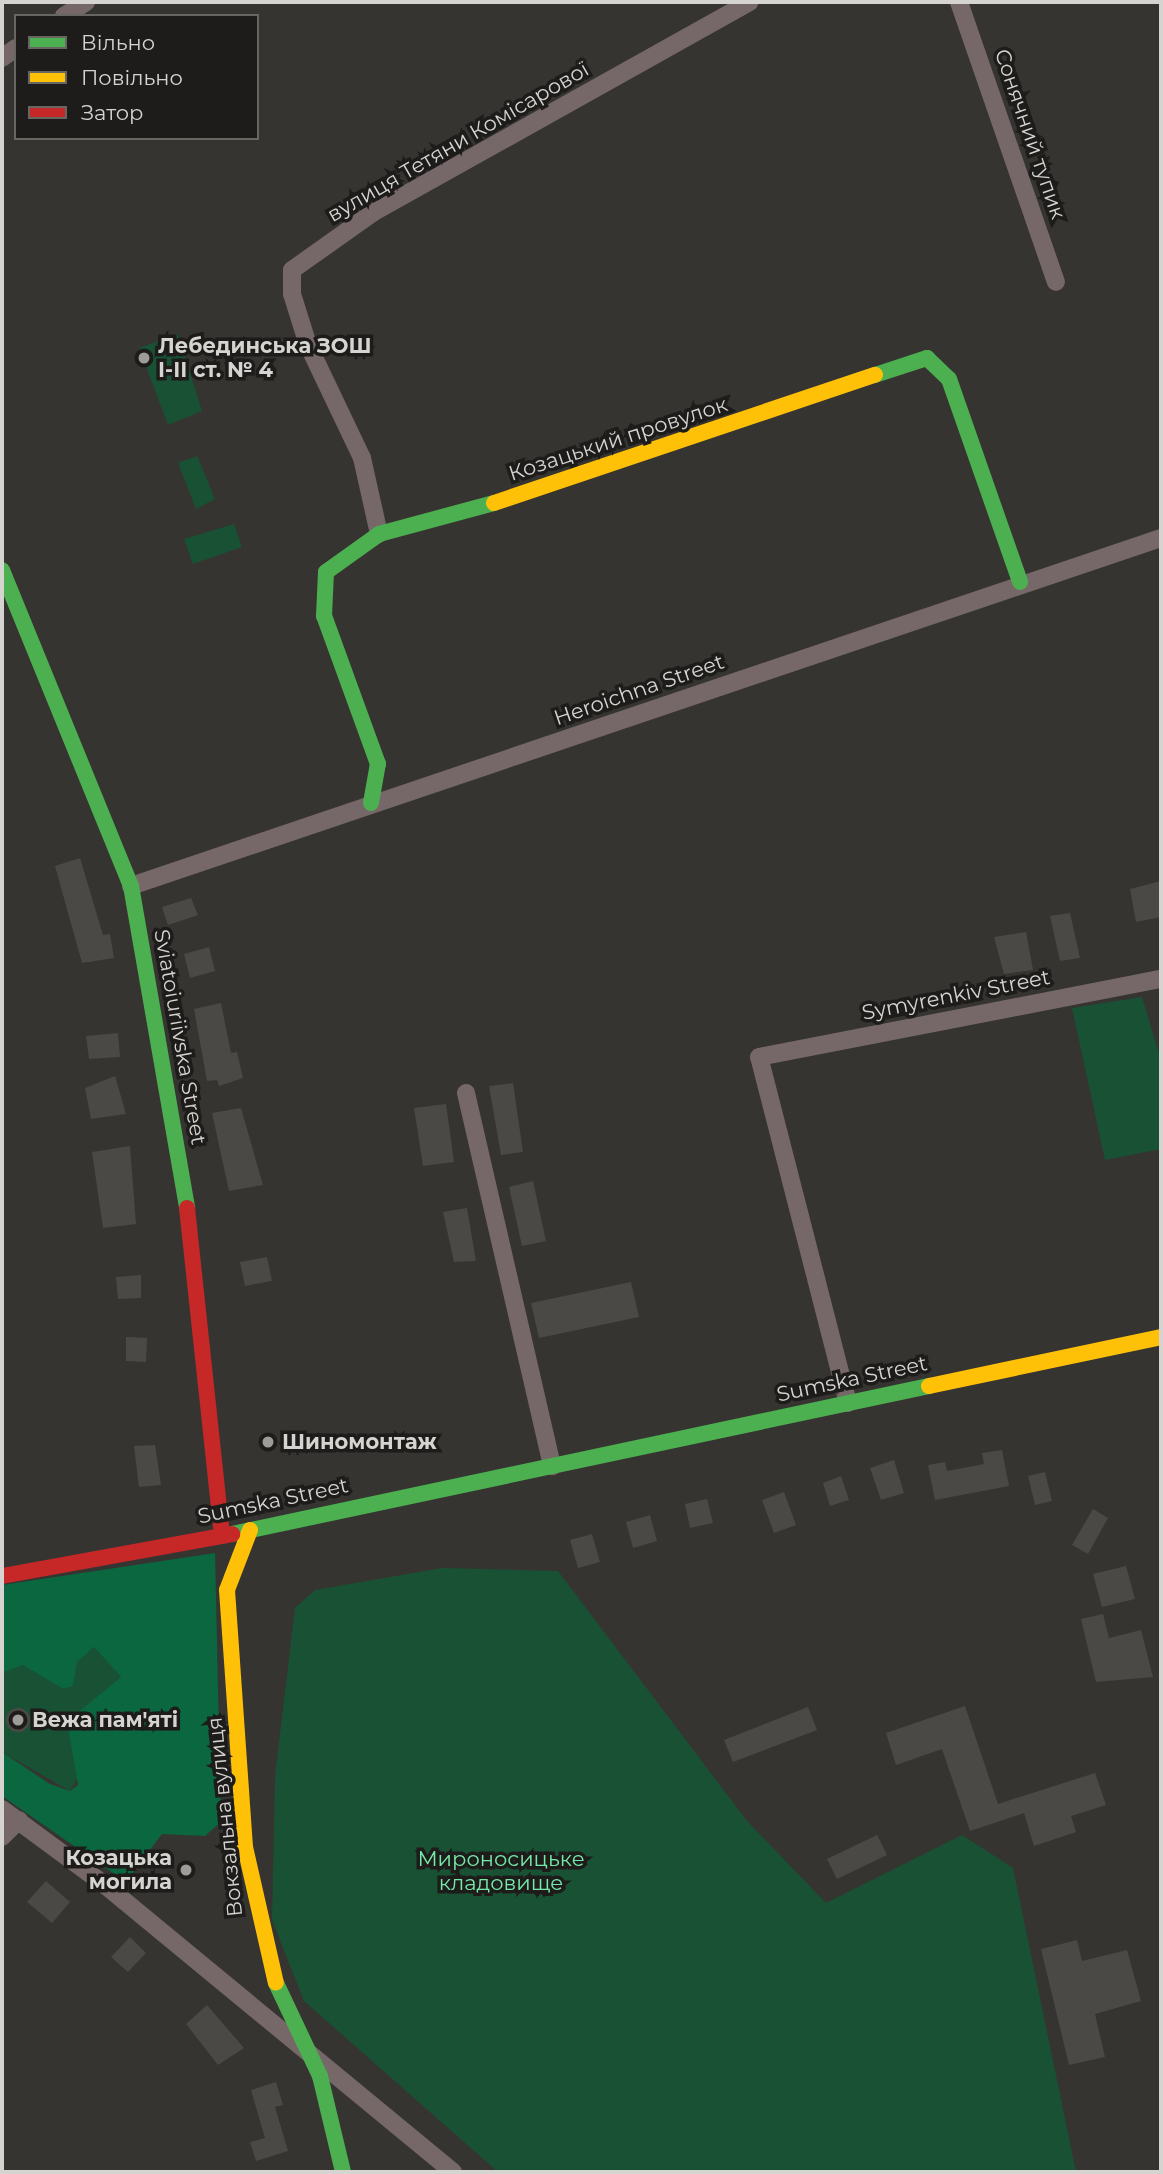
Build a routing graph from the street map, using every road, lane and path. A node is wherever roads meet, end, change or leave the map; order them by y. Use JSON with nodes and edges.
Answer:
{"nodes":[{"id":1,"x":86,"y":2,"type":"edge"},
{"id":2,"x":749,"y":2,"type":"edge"},
{"id":3,"x":960,"y":2,"type":"edge"},
{"id":4,"x":67,"y":14,"type":"edge"},
{"id":5,"x":1056,"y":282,"type":"dead end"},
{"id":6,"x":379,"y":534,"type":"junction"},
{"id":7,"x":1161,"y":538,"type":"edge"},
{"id":8,"x":2,"y":570,"type":"edge"},
{"id":9,"x":1020,"y":582,"type":"junction"},
{"id":10,"x":371,"y":803,"type":"junction"},
{"id":11,"x":131,"y":886,"type":"junction"},
{"id":12,"x":1161,"y":979,"type":"edge"},
{"id":13,"x":466,"y":1093,"type":"dead end"},
{"id":14,"x":1161,"y":1337,"type":"edge"},
{"id":15,"x":848,"y":1403,"type":"junction"},
{"id":16,"x":552,"y":1466,"type":"junction"},
{"id":17,"x":250,"y":1530,"type":"junction"},
{"id":18,"x":222,"y":1536,"type":"junction"},
{"id":19,"x":2,"y":1576,"type":"edge"},
{"id":20,"x":2,"y":1808,"type":"edge"},
{"id":21,"x":19,"y":1820,"type":"junction"},
{"id":22,"x":2,"y":1837,"type":"edge"},
{"id":23,"x":305,"y":2049,"type":"junction"},
{"id":24,"x":342,"y":2172,"type":"edge"},
{"id":25,"x":453,"y":2172,"type":"edge"}],
"edges":[{"from":1,"to":4,"type":"street"},
{"from":2,"to":6,"type":"street","name":"вулиця Тетяни Комісарової"},
{"from":3,"to":5,"type":"street","name":"Сонячний тупик"},
{"from":6,"to":9,"type":"street","name":"Козацький провулок"},
{"from":6,"to":10,"type":"street","name":"Козацький провулок"},
{"from":7,"to":9,"type":"street","name":"Heroichna Street"},
{"from":8,"to":11,"type":"street","name":"Sviatoiuriivska Street"},
{"from":9,"to":10,"type":"street","name":"Heroichna Street"},
{"from":10,"to":11,"type":"street","name":"Heroichna Street"},
{"from":11,"to":18,"type":"street","name":"Sviatoiuriivska Street"},
{"from":12,"to":15,"type":"street","name":"Symyrenkiv Street"},
{"from":13,"to":16,"type":"street"},
{"from":14,"to":15,"type":"street","name":"Sumska Street"},
{"from":15,"to":16,"type":"street","name":"Sumska Street"},
{"from":16,"to":17,"type":"street","name":"Sumska Street"},
{"from":17,"to":18,"type":"street","name":"Sumska Street"},
{"from":17,"to":23,"type":"street","name":"Вокзальна вулиця"},
{"from":18,"to":19,"type":"street","name":"Sumska Street"},
{"from":20,"to":21,"type":"street"},
{"from":21,"to":22,"type":"street"},
{"from":21,"to":23,"type":"street"},
{"from":23,"to":24,"type":"street","name":"Вокзальна вулиця"},
{"from":23,"to":25,"type":"street"}]}
